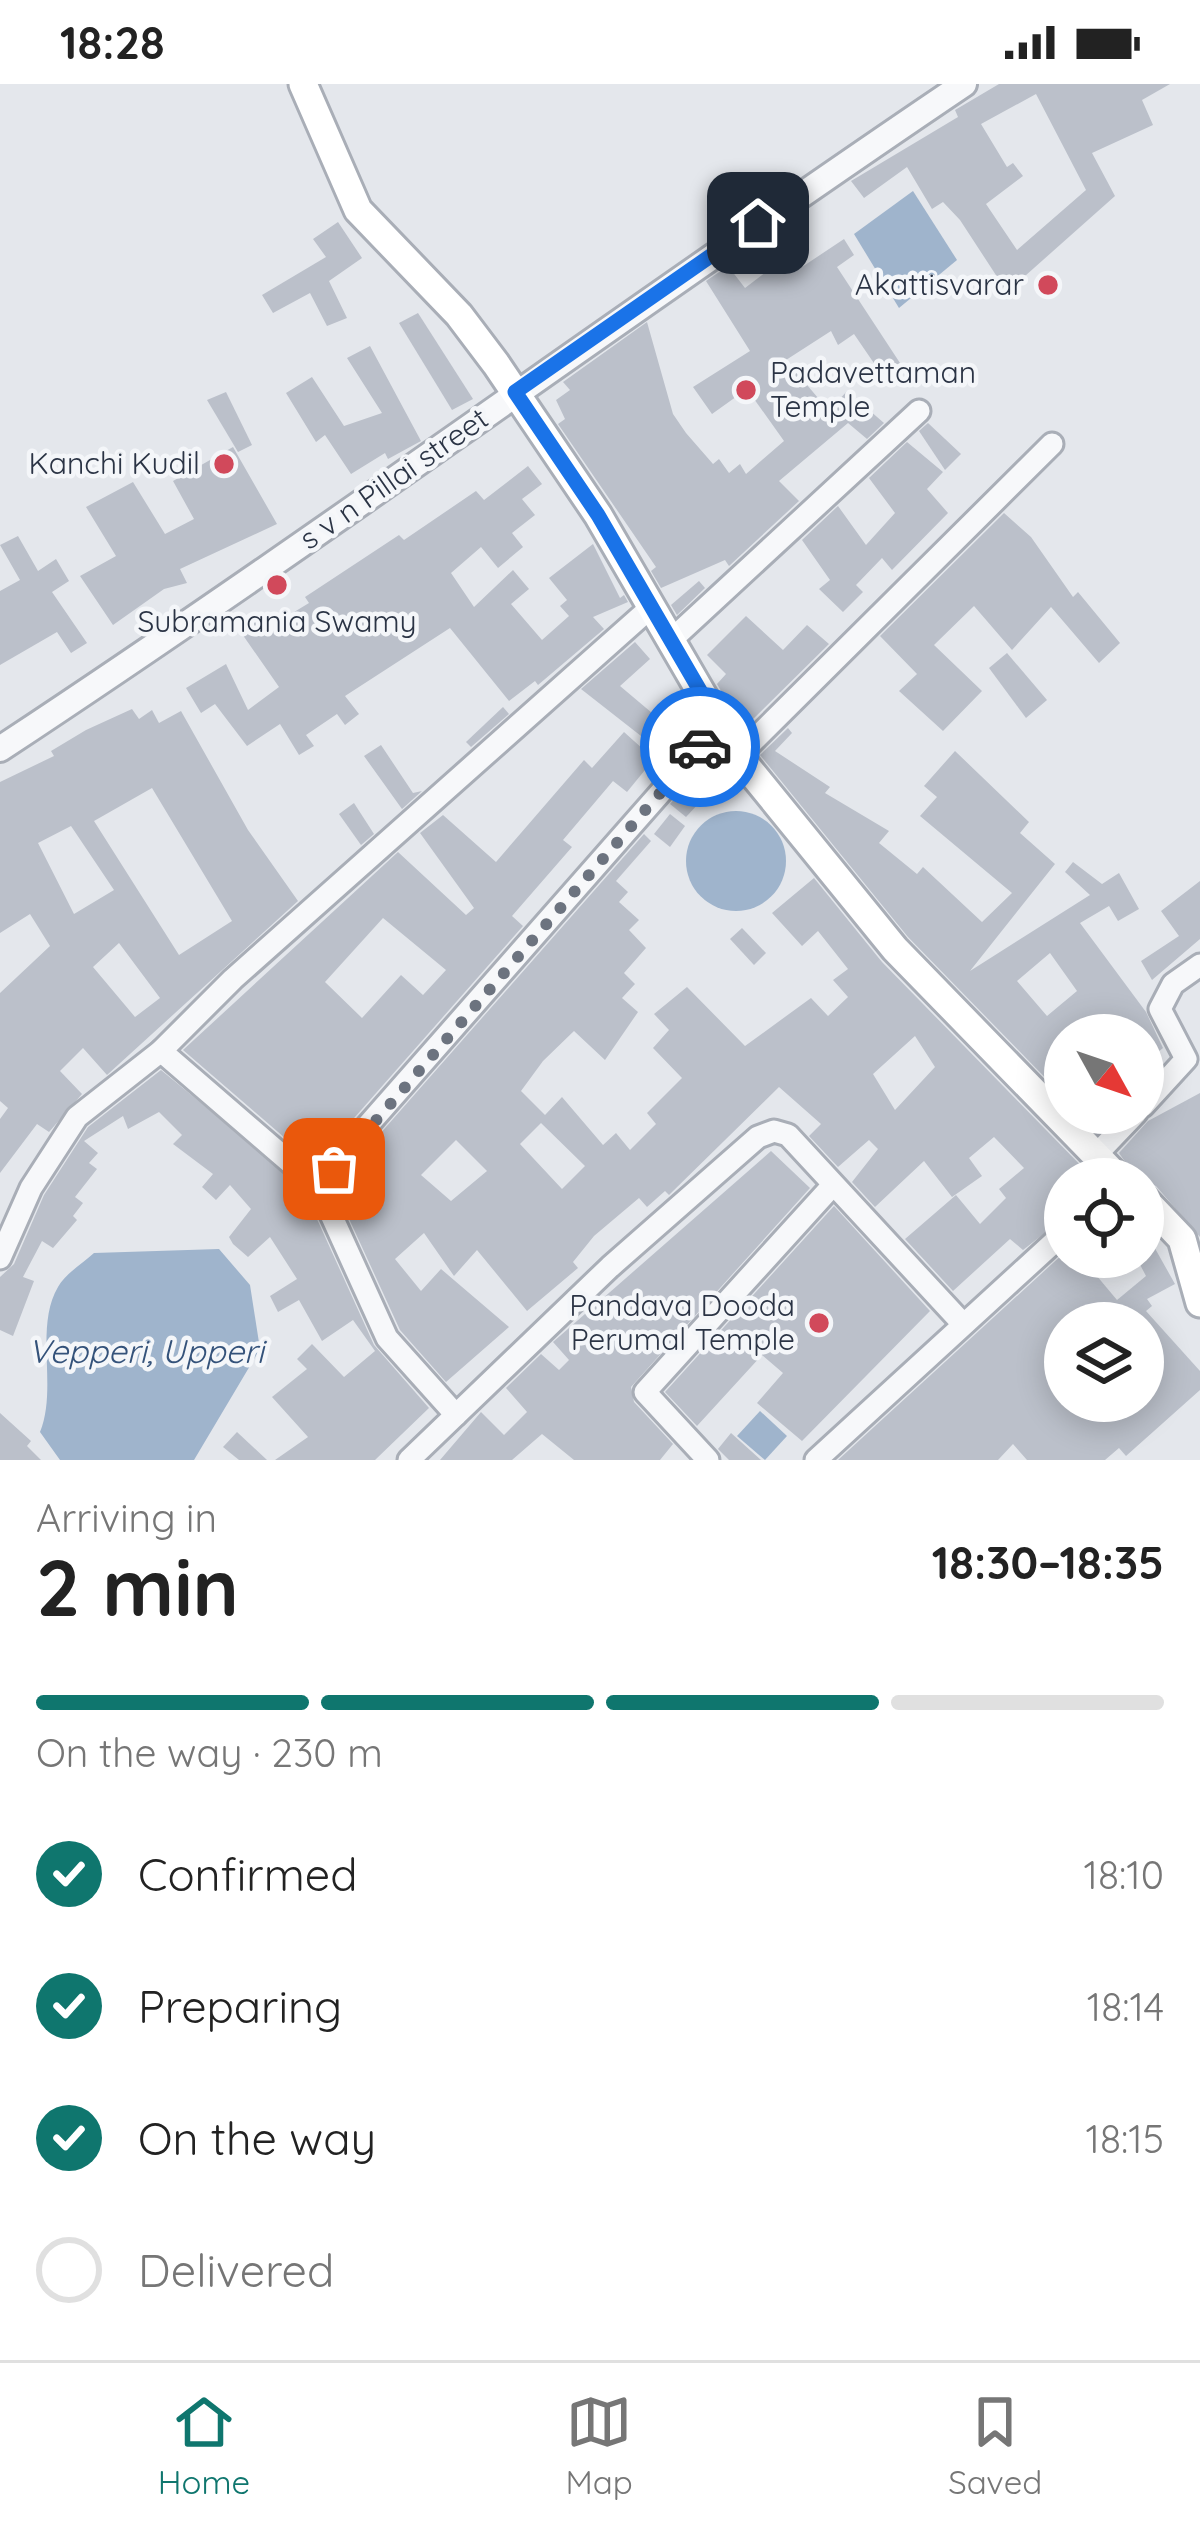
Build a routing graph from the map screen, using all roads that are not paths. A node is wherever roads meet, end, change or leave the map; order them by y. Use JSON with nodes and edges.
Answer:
{"nodes":[{"id":1,"x":303,"y":84,"type":"edge"},
{"id":2,"x":964,"y":84,"type":"edge"},
{"id":3,"x":515,"y":392,"type":"junction"},
{"id":4,"x":919,"y":411,"type":"dead end"},
{"id":5,"x":1052,"y":443,"type":"dead end"},
{"id":6,"x":649,"y":608,"type":"junction"},
{"id":7,"x":669,"y":642,"type":"junction"},
{"id":8,"x":720,"y":725,"type":"junction"},
{"id":9,"x":0,"y":749,"type":"edge"},
{"id":10,"x":738,"y":756,"type":"junction"},
{"id":11,"x":1200,"y":965,"type":"edge"},
{"id":12,"x":1163,"y":1014,"type":"edge"},
{"id":13,"x":1164,"y":1017,"type":"edge"},
{"id":14,"x":161,"y":1051,"type":"junction"},
{"id":15,"x":1164,"y":1083,"type":"edge"},
{"id":16,"x":1116,"y":1134,"type":"edge"},
{"id":17,"x":1096,"y":1155,"type":"junction"},
{"id":18,"x":1099,"y":1158,"type":"edge"},
{"id":19,"x":314,"y":1177,"type":"junction"},
{"id":20,"x":833,"y":1186,"type":"junction"},
{"id":21,"x":1164,"y":1213,"type":"edge"},
{"id":22,"x":1191,"y":1233,"type":"edge"},
{"id":23,"x":1044,"y":1251,"type":"edge"},
{"id":24,"x":0,"y":1258,"type":"edge"},
{"id":25,"x":1200,"y":1303,"type":"edge"},
{"id":26,"x":963,"y":1324,"type":"junction"},
{"id":27,"x":456,"y":1415,"type":"junction"},
{"id":28,"x":702,"y":1458,"type":"edge"},
{"id":29,"x":410,"y":1460,"type":"edge"},
{"id":30,"x":816,"y":1460,"type":"edge"}],
"edges":[{"from":1,"to":3,"type":"main road"},
{"from":2,"to":3,"type":"street","name":"s v n Pillai street"},
{"from":3,"to":6,"type":"main road"},
{"from":3,"to":9,"type":"street","name":"s v n Pillai street"},
{"from":4,"to":7,"type":"street"},
{"from":5,"to":10,"type":"street"},
{"from":6,"to":7,"type":"main road"},
{"from":6,"to":14,"type":"street"},
{"from":7,"to":8,"type":"main road"},
{"from":8,"to":10,"type":"main road"},
{"from":8,"to":19,"type":"street"},
{"from":10,"to":17,"type":"main road"},
{"from":11,"to":12,"type":"street"},
{"from":13,"to":15,"type":"street"},
{"from":14,"to":19,"type":"street"},
{"from":14,"to":24,"type":"street"},
{"from":16,"to":17,"type":"street"},
{"from":17,"to":18,"type":"main road"},
{"from":19,"to":27,"type":"street"},
{"from":20,"to":26,"type":"street"},
{"from":20,"to":27,"type":"street"},
{"from":20,"to":28,"type":"street"},
{"from":21,"to":22,"type":"main road"},
{"from":22,"to":25,"type":"main road"},
{"from":23,"to":26,"type":"street"},
{"from":26,"to":30,"type":"street"},
{"from":27,"to":29,"type":"street"}]}
